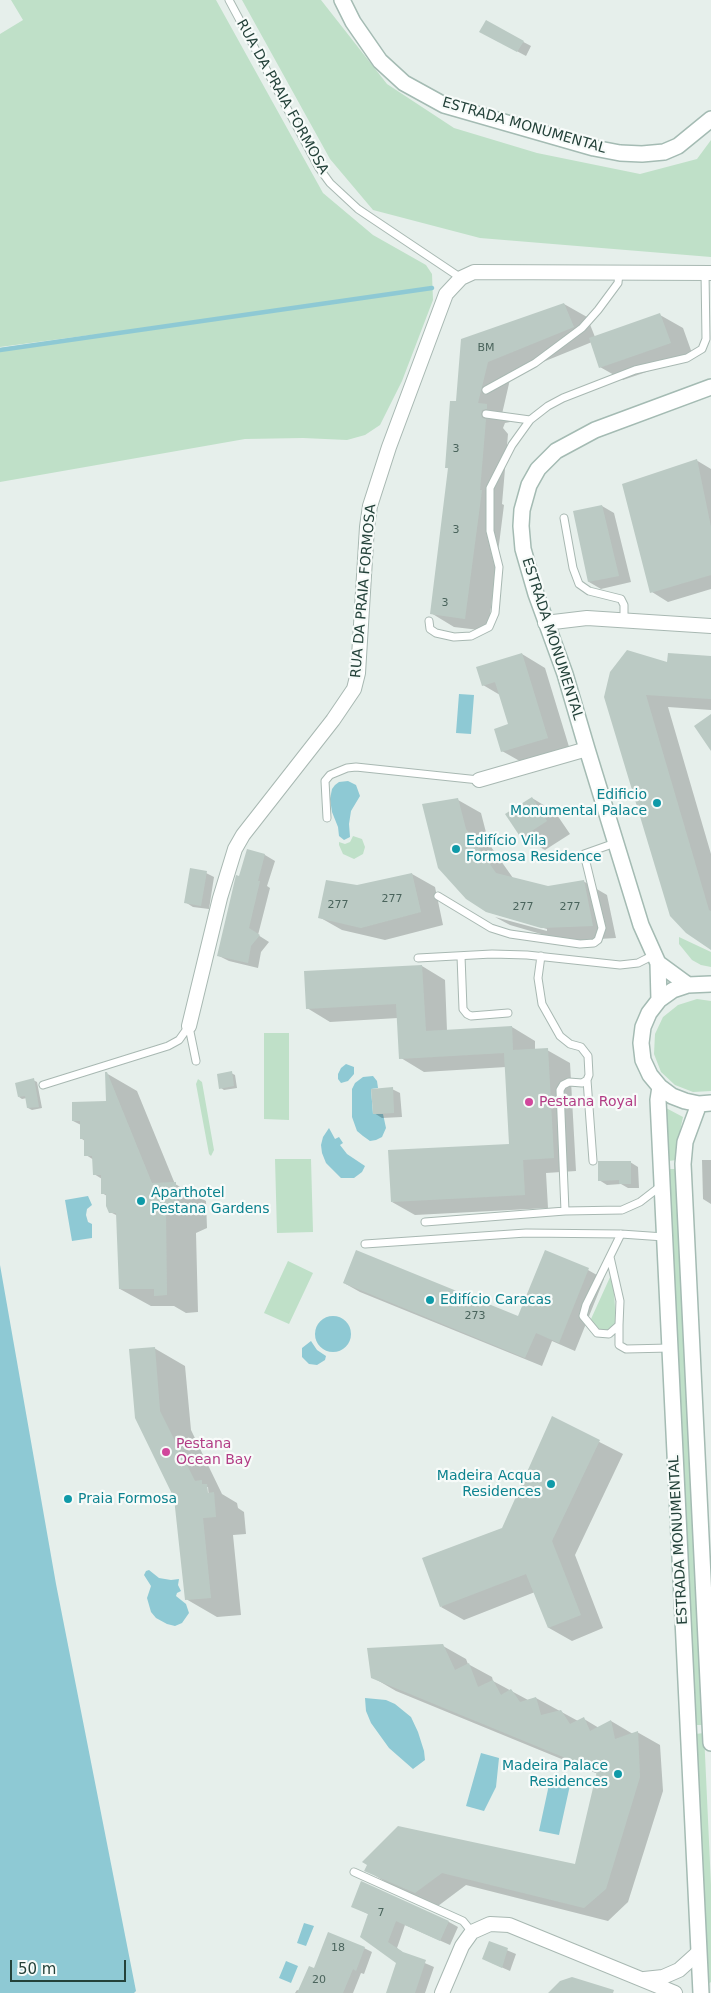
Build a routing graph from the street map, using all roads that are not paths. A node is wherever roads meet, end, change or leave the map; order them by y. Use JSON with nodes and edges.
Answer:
{"nodes":[{"id":1,"x":229,"y":0,"type":"edge"},
{"id":2,"x":342,"y":0,"type":"edge"},
{"id":3,"x":711,"y":119,"type":"edge"},
{"id":4,"x":619,"y":273,"type":"junction"},
{"id":5,"x":708,"y":273,"type":"edge"},
{"id":6,"x":461,"y":278,"type":"junction"},
{"id":7,"x":711,"y":387,"type":"edge"},
{"id":8,"x":486,"y":390,"type":"dead end"},
{"id":9,"x":486,"y":414,"type":"dead end"},
{"id":10,"x":530,"y":420,"type":"junction"},
{"id":11,"x":564,"y":518,"type":"dead end"},
{"id":12,"x":429,"y":620,"type":"dead end"},
{"id":13,"x":624,"y":621,"type":"junction"},
{"id":14,"x":545,"y":623,"type":"junction"},
{"id":15,"x":711,"y":626,"type":"edge"},
{"id":16,"x":586,"y":748,"type":"junction"},
{"id":17,"x":479,"y":780,"type":"joint"},
{"id":18,"x":327,"y":818,"type":"dead end"},
{"id":19,"x":616,"y":843,"type":"junction"},
{"id":20,"x":438,"y":896,"type":"dead end"},
{"id":21,"x":461,"y":956,"type":"junction"},
{"id":22,"x":541,"y":956,"type":"junction"},
{"id":23,"x":418,"y":958,"type":"dead end"},
{"id":24,"x":656,"y":959,"type":"junction"},
{"id":25,"x":688,"y":984,"type":"junction"},
{"id":26,"x":711,"y":984,"type":"edge"},
{"id":27,"x":659,"y":1000,"type":"junction"},
{"id":28,"x":508,"y":1013,"type":"dead end"},
{"id":29,"x":189,"y":1026,"type":"junction"},
{"id":30,"x":196,"y":1061,"type":"dead end"},
{"id":31,"x":587,"y":1080,"type":"junction"},
{"id":32,"x":43,"y":1085,"type":"dead end"},
{"id":33,"x":660,"y":1087,"type":"junction"},
{"id":34,"x":705,"y":1103,"type":"edge"},
{"id":35,"x":593,"y":1161,"type":"dead end"},
{"id":36,"x":662,"y":1185,"type":"junction"},
{"id":37,"x":565,"y":1212,"type":"junction"},
{"id":38,"x":425,"y":1222,"type":"dead end"},
{"id":39,"x":621,"y":1234,"type":"junction"},
{"id":40,"x":664,"y":1237,"type":"junction"},
{"id":41,"x":365,"y":1244,"type":"dead end"},
{"id":42,"x":610,"y":1257,"type":"junction"},
{"id":43,"x":619,"y":1325,"type":"junction"},
{"id":44,"x":670,"y":1348,"type":"junction"},
{"id":45,"x":708,"y":1627,"type":"edge"},
{"id":46,"x":710,"y":1690,"type":"edge"},
{"id":47,"x":711,"y":1743,"type":"edge"},
{"id":48,"x":354,"y":1872,"type":"dead end"},
{"id":49,"x":472,"y":1932,"type":"junction"},
{"id":50,"x":699,"y":1952,"type":"junction"},
{"id":51,"x":643,"y":1979,"type":"junction"},
{"id":52,"x":442,"y":1993,"type":"edge"},
{"id":53,"x":675,"y":1993,"type":"edge"},
{"id":54,"x":701,"y":1993,"type":"edge"}],
"edges":[{"from":1,"to":6,"type":"lane","name":"RUA DA PRAIA FORMOSA"},
{"from":2,"to":3,"type":"main road","name":"ESTRADA MONUMENTAL"},
{"from":4,"to":5,"type":"street"},
{"from":4,"to":6,"type":"street"},
{"from":4,"to":8,"type":"lane"},
{"from":5,"to":10,"type":"lane"},
{"from":6,"to":29,"type":"street","name":"RUA DA PRAIA FORMOSA"},
{"from":7,"to":14,"type":"main road","name":"ESTRADA MONUMENTAL"},
{"from":9,"to":10,"type":"lane"},
{"from":10,"to":12,"type":"lane"},
{"from":11,"to":13,"type":"lane"},
{"from":13,"to":14,"type":"street"},
{"from":13,"to":15,"type":"street"},
{"from":14,"to":16,"type":"main road","name":"ESTRADA MONUMENTAL"},
{"from":16,"to":17,"type":"street"},
{"from":16,"to":19,"type":"main road","name":"ESTRADA MONUMENTAL"},
{"from":17,"to":18,"type":"lane"},
{"from":19,"to":20,"type":"lane"},
{"from":19,"to":24,"type":"main road","name":"ESTRADA MONUMENTAL"},
{"from":21,"to":22,"type":"lane"},
{"from":21,"to":23,"type":"lane"},
{"from":21,"to":28,"type":"lane"},
{"from":22,"to":24,"type":"lane"},
{"from":22,"to":31,"type":"lane"},
{"from":24,"to":25,"type":"main road"},
{"from":24,"to":27,"type":"main road","name":"ESTRADA MONUMENTAL"},
{"from":25,"to":26,"type":"main road"},
{"from":25,"to":27,"type":"main road"},
{"from":27,"to":33,"type":"main road"},
{"from":29,"to":30,"type":"lane"},
{"from":29,"to":32,"type":"lane"},
{"from":31,"to":35,"type":"lane"},
{"from":31,"to":37,"type":"lane"},
{"from":33,"to":34,"type":"main road"},
{"from":33,"to":36,"type":"main road","name":"ESTRADA MONUMENTAL"},
{"from":34,"to":45,"type":"main road","name":"ESTRADA MONUMENTAL"},
{"from":36,"to":37,"type":"lane"},
{"from":36,"to":40,"type":"main road","name":"ESTRADA MONUMENTAL"},
{"from":37,"to":38,"type":"lane"},
{"from":39,"to":40,"type":"lane"},
{"from":39,"to":41,"type":"lane"},
{"from":39,"to":42,"type":"lane"},
{"from":40,"to":44,"type":"main road","name":"ESTRADA MONUMENTAL"},
{"from":42,"to":43,"type":"lane"},
{"from":42,"to":43,"type":"lane"},
{"from":43,"to":44,"type":"lane"},
{"from":44,"to":50,"type":"main road","name":"ESTRADA MONUMENTAL"},
{"from":45,"to":46,"type":"main road","name":"ESTRADA MONUMENTAL"},
{"from":46,"to":47,"type":"main road","name":"ESTRADA MONUMENTAL"},
{"from":48,"to":49,"type":"lane"},
{"from":49,"to":51,"type":"street"},
{"from":49,"to":52,"type":"street"},
{"from":50,"to":51,"type":"street"},
{"from":50,"to":54,"type":"main road","name":"ESTRADA MONUMENTAL"},
{"from":51,"to":53,"type":"street"}]}
